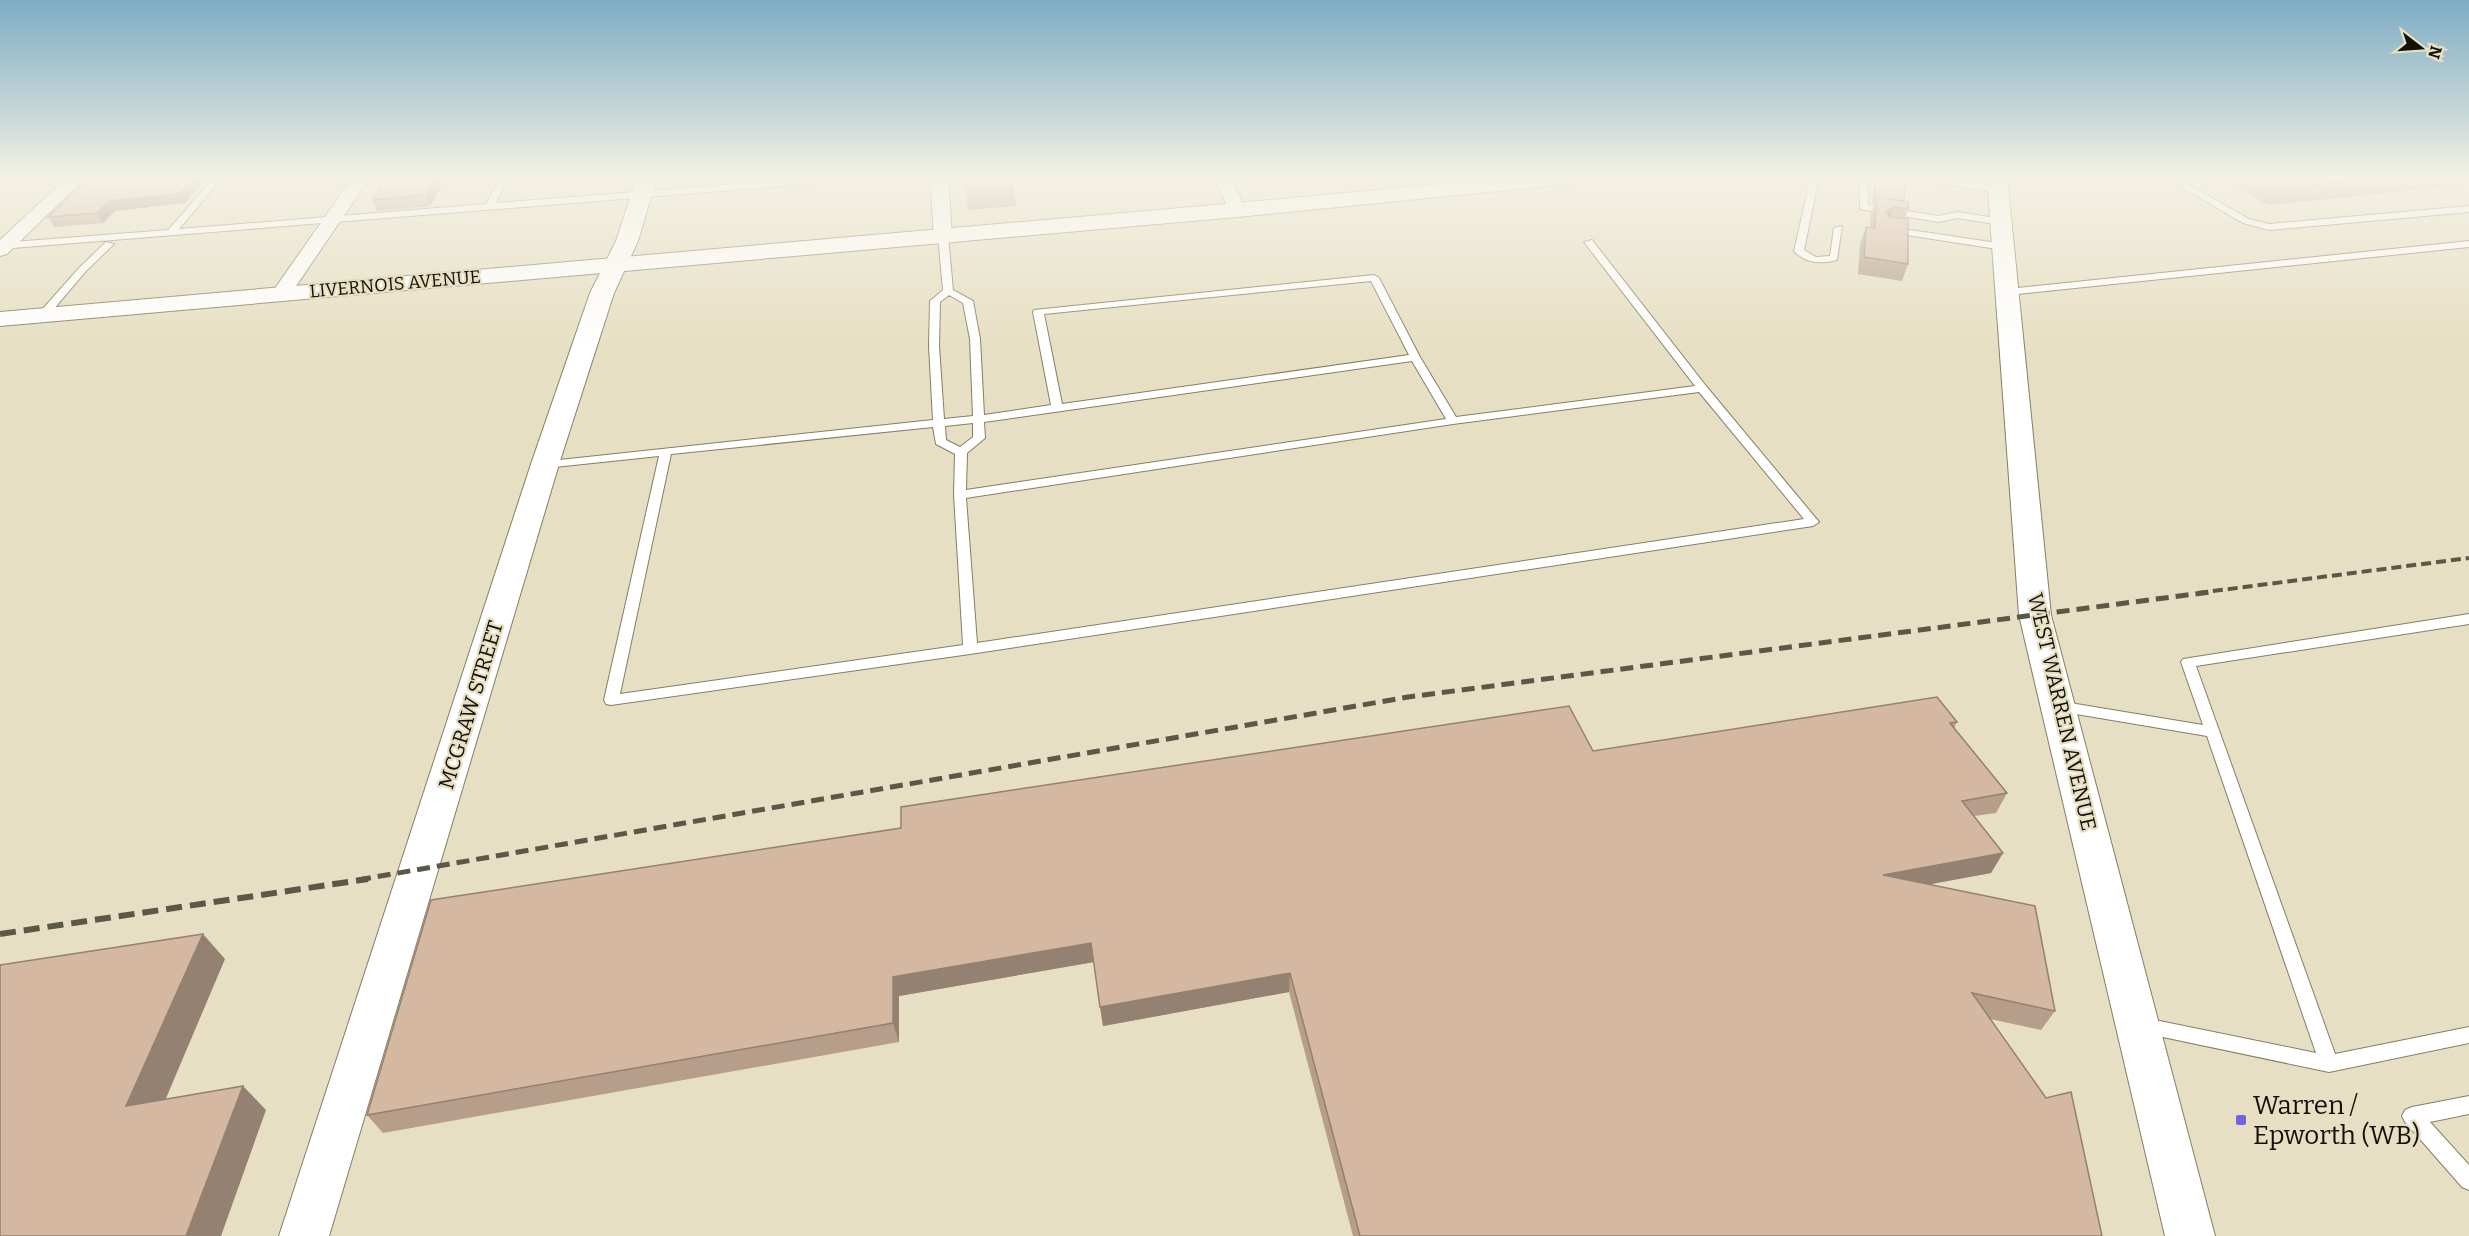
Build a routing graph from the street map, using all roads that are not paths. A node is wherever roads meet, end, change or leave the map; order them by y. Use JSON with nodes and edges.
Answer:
{"nodes":[{"id":1,"x":2003,"y":234,"type":"edge"},
{"id":2,"x":15,"y":235,"type":"edge"},
{"id":3,"x":133,"y":235,"type":"edge"},
{"id":4,"x":322,"y":235,"type":"edge"},
{"id":5,"x":629,"y":235,"type":"edge"},
{"id":6,"x":958,"y":235,"type":"edge"},
{"id":7,"x":1803,"y":235,"type":"edge"},
{"id":8,"x":1838,"y":235,"type":"edge"},
{"id":9,"x":943,"y":236,"type":"junction"},
{"id":10,"x":1589,"y":242,"type":"dead end"},
{"id":11,"x":109,"y":244,"type":"dead end"},
{"id":12,"x":2469,"y":244,"type":"edge"},
{"id":13,"x":2,"y":247,"type":"edge"},
{"id":14,"x":614,"y":265,"type":"junction"},
{"id":15,"x":948,"y":291,"type":"junction"},
{"id":16,"x":2008,"y":292,"type":"junction"},
{"id":17,"x":281,"y":294,"type":"junction"},
{"id":18,"x":44,"y":315,"type":"junction"},
{"id":19,"x":0,"y":319,"type":"edge"},
{"id":20,"x":1415,"y":357,"type":"junction"},
{"id":21,"x":1702,"y":388,"type":"junction"},
{"id":22,"x":1057,"y":408,"type":"junction"},
{"id":23,"x":979,"y":419,"type":"junction"},
{"id":24,"x":1453,"y":421,"type":"junction"},
{"id":25,"x":940,"y":423,"type":"junction"},
{"id":26,"x":666,"y":452,"type":"junction"},
{"id":27,"x":961,"y":452,"type":"junction"},
{"id":28,"x":545,"y":464,"type":"junction"},
{"id":29,"x":960,"y":495,"type":"junction"},
{"id":30,"x":2469,"y":619,"type":"edge"},
{"id":31,"x":970,"y":648,"type":"junction"},
{"id":32,"x":2058,"y":706,"type":"junction"},
{"id":33,"x":2213,"y":732,"type":"junction"},
{"id":34,"x":2136,"y":1024,"type":"junction"},
{"id":35,"x":2469,"y":1035,"type":"edge"},
{"id":36,"x":2329,"y":1064,"type":"junction"},
{"id":37,"x":2469,"y":1105,"type":"edge"},
{"id":38,"x":2469,"y":1180,"type":"edge"},
{"id":39,"x":304,"y":1236,"type":"edge"},
{"id":40,"x":2190,"y":1236,"type":"edge"}],
"edges":[{"from":1,"to":16,"type":"main road","name":"WEST WARREN AVENUE"},
{"from":2,"to":13,"type":"street"},
{"from":3,"to":13,"type":"lane"},
{"from":4,"to":17,"type":"street"},
{"from":5,"to":14,"type":"main road","name":"MCGRAW STREET"},
{"from":6,"to":9,"type":"main road","name":"LIVERNOIS AVENUE"},
{"from":7,"to":8,"type":"lane"},
{"from":9,"to":14,"type":"main road","name":"LIVERNOIS AVENUE"},
{"from":9,"to":15,"type":"lane"},
{"from":10,"to":21,"type":"lane"},
{"from":11,"to":18,"type":"lane"},
{"from":12,"to":16,"type":"lane"},
{"from":14,"to":17,"type":"main road","name":"LIVERNOIS AVENUE"},
{"from":14,"to":28,"type":"main road","name":"MCGRAW STREET"},
{"from":15,"to":23,"type":"lane"},
{"from":15,"to":25,"type":"lane"},
{"from":16,"to":32,"type":"main road","name":"WEST WARREN AVENUE"},
{"from":17,"to":18,"type":"main road","name":"LIVERNOIS AVENUE"},
{"from":18,"to":19,"type":"main road","name":"LIVERNOIS AVENUE"},
{"from":20,"to":22,"type":"lane"},
{"from":20,"to":22,"type":"lane"},
{"from":20,"to":24,"type":"lane"},
{"from":21,"to":24,"type":"lane"},
{"from":21,"to":31,"type":"lane"},
{"from":22,"to":23,"type":"lane"},
{"from":23,"to":25,"type":"lane"},
{"from":23,"to":27,"type":"lane"},
{"from":24,"to":29,"type":"lane"},
{"from":25,"to":26,"type":"lane"},
{"from":25,"to":27,"type":"lane"},
{"from":26,"to":28,"type":"lane"},
{"from":26,"to":31,"type":"lane"},
{"from":27,"to":29,"type":"lane"},
{"from":28,"to":39,"type":"main road","name":"MCGRAW STREET"},
{"from":29,"to":31,"type":"lane"},
{"from":30,"to":33,"type":"lane"},
{"from":32,"to":33,"type":"lane"},
{"from":32,"to":34,"type":"main road","name":"WEST WARREN AVENUE"},
{"from":33,"to":36,"type":"lane"},
{"from":34,"to":36,"type":"lane"},
{"from":34,"to":40,"type":"main road","name":"WEST WARREN AVENUE"},
{"from":35,"to":36,"type":"lane"},
{"from":37,"to":38,"type":"lane"}]}
